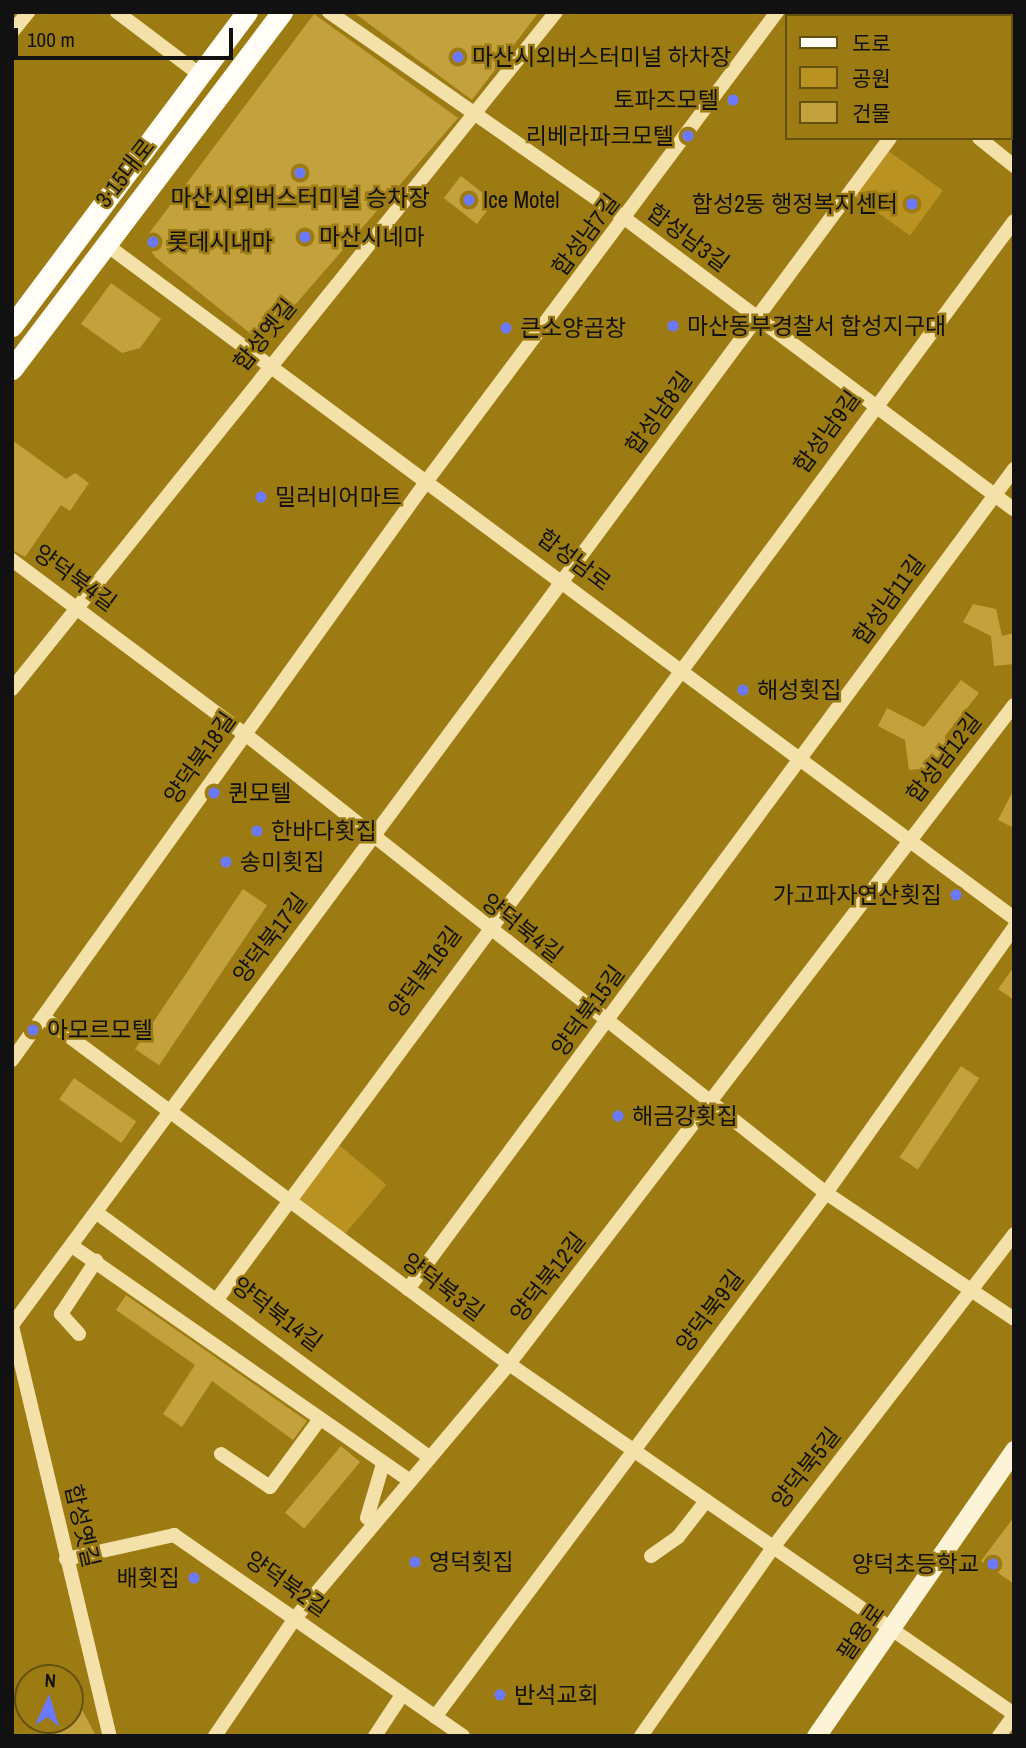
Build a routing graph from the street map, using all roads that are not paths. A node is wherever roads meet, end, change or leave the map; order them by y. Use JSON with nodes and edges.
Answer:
{"nodes":[{"id":1,"x":28,"y":12,"type":"edge"},
{"id":2,"x":117,"y":12,"type":"edge"},
{"id":3,"x":247,"y":12,"type":"edge"},
{"id":4,"x":282,"y":12,"type":"edge"},
{"id":5,"x":329,"y":12,"type":"edge"},
{"id":6,"x":556,"y":12,"type":"edge"},
{"id":7,"x":778,"y":12,"type":"edge"},
{"id":8,"x":12,"y":32,"type":"edge"},
{"id":9,"x":199,"y":74,"type":"junction"},
{"id":10,"x":473,"y":114,"type":"junction"},
{"id":11,"x":889,"y":140,"type":"edge"},
{"id":12,"x":982,"y":140,"type":"edge"},
{"id":13,"x":1014,"y":166,"type":"edge"},
{"id":14,"x":627,"y":220,"type":"junction"},
{"id":15,"x":1014,"y":221,"type":"edge"},
{"id":16,"x":104,"y":243,"type":"junction"},
{"id":17,"x":15,"y":316,"type":"edge"},
{"id":18,"x":756,"y":317,"type":"junction"},
{"id":19,"x":267,"y":368,"type":"junction"},
{"id":20,"x":12,"y":369,"type":"edge"},
{"id":21,"x":876,"y":405,"type":"junction"},
{"id":22,"x":1014,"y":469,"type":"edge"},
{"id":23,"x":426,"y":482,"type":"junction"},
{"id":24,"x":995,"y":495,"type":"junction"},
{"id":25,"x":1014,"y":509,"type":"edge"},
{"id":26,"x":12,"y":560,"type":"edge"},
{"id":27,"x":566,"y":580,"type":"junction"},
{"id":28,"x":80,"y":609,"type":"junction"},
{"id":29,"x":678,"y":672,"type":"junction"},
{"id":30,"x":12,"y":689,"type":"edge"},
{"id":31,"x":1014,"y":705,"type":"edge"},
{"id":32,"x":245,"y":734,"type":"junction"},
{"id":33,"x":800,"y":758,"type":"junction"},
{"id":34,"x":374,"y":838,"type":"junction"},
{"id":35,"x":910,"y":840,"type":"junction"},
{"id":36,"x":1014,"y":918,"type":"edge"},
{"id":37,"x":1014,"y":927,"type":"edge"},
{"id":38,"x":485,"y":928,"type":"junction"},
{"id":39,"x":43,"y":1017,"type":"junction"},
{"id":40,"x":607,"y":1024,"type":"junction"},
{"id":41,"x":12,"y":1060,"type":"edge"},
{"id":42,"x":712,"y":1105,"type":"junction"},
{"id":43,"x":169,"y":1109,"type":"junction"},
{"id":44,"x":826,"y":1193,"type":"junction"},
{"id":45,"x":288,"y":1200,"type":"junction"},
{"id":46,"x":97,"y":1213,"type":"junction"},
{"id":47,"x":1014,"y":1234,"type":"edge"},
{"id":48,"x":72,"y":1246,"type":"junction"},
{"id":49,"x":96,"y":1261,"type":"junction"},
{"id":50,"x":408,"y":1289,"type":"junction"},
{"id":51,"x":974,"y":1289,"type":"junction"},
{"id":52,"x":218,"y":1298,"type":"junction"},
{"id":53,"x":1014,"y":1319,"type":"edge"},
{"id":54,"x":12,"y":1325,"type":"edge"},
{"id":55,"x":79,"y":1334,"type":"dead end"},
{"id":56,"x":509,"y":1364,"type":"junction"},
{"id":57,"x":12,"y":1373,"type":"edge"},
{"id":58,"x":25,"y":1381,"type":"junction"},
{"id":59,"x":320,"y":1419,"type":"junction"},
{"id":60,"x":633,"y":1450,"type":"junction"},
{"id":61,"x":1014,"y":1450,"type":"edge"},
{"id":62,"x":222,"y":1454,"type":"dead end"},
{"id":63,"x":426,"y":1455,"type":"junction"},
{"id":64,"x":383,"y":1464,"type":"junction"},
{"id":65,"x":407,"y":1479,"type":"junction"},
{"id":66,"x":706,"y":1501,"type":"junction"},
{"id":67,"x":771,"y":1550,"type":"junction"},
{"id":68,"x":651,"y":1556,"type":"dead end"},
{"id":69,"x":332,"y":1558,"type":"dead end"},
{"id":70,"x":66,"y":1559,"type":"junction"},
{"id":71,"x":296,"y":1617,"type":"junction"},
{"id":72,"x":891,"y":1632,"type":"junction"},
{"id":73,"x":402,"y":1695,"type":"junction"},
{"id":74,"x":1014,"y":1715,"type":"edge"},
{"id":75,"x":435,"y":1717,"type":"junction"},
{"id":76,"x":110,"y":1736,"type":"edge"},
{"id":77,"x":215,"y":1736,"type":"edge"},
{"id":78,"x":375,"y":1736,"type":"edge"},
{"id":79,"x":463,"y":1736,"type":"edge"},
{"id":80,"x":641,"y":1736,"type":"edge"},
{"id":81,"x":817,"y":1736,"type":"edge"},
{"id":82,"x":999,"y":1736,"type":"edge"}],
"edges":[{"from":1,"to":8,"type":"street"},
{"from":2,"to":9,"type":"street"},
{"from":3,"to":9,"type":"main road","name":"3·15대로"},
{"from":4,"to":16,"type":"main road","name":"3·15대로"},
{"from":5,"to":10,"type":"street","name":"합성남3길"},
{"from":6,"to":10,"type":"street","name":"합성옛길"},
{"from":7,"to":14,"type":"street","name":"합성남7길"},
{"from":9,"to":17,"type":"main road","name":"3·15대로"},
{"from":10,"to":14,"type":"street","name":"합성남3길"},
{"from":10,"to":19,"type":"street","name":"합성옛길"},
{"from":11,"to":18,"type":"street","name":"합성남8길"},
{"from":12,"to":13,"type":"street"},
{"from":14,"to":18,"type":"street","name":"합성남3길"},
{"from":14,"to":23,"type":"street","name":"합성남7길"},
{"from":15,"to":21,"type":"street","name":"합성남9길"},
{"from":16,"to":19,"type":"street","name":"합성남로"},
{"from":16,"to":20,"type":"main road","name":"3·15대로"},
{"from":18,"to":21,"type":"street","name":"합성남3길"},
{"from":18,"to":27,"type":"street","name":"합성남8길"},
{"from":19,"to":23,"type":"street","name":"합성남로"},
{"from":19,"to":28,"type":"street","name":"합성옛길"},
{"from":21,"to":24,"type":"street","name":"합성남3길"},
{"from":21,"to":29,"type":"street","name":"합성남9길"},
{"from":22,"to":24,"type":"street","name":"합성남11길"},
{"from":23,"to":27,"type":"street","name":"합성남로"},
{"from":23,"to":32,"type":"street","name":"양덕북18길"},
{"from":24,"to":25,"type":"street","name":"합성남3길"},
{"from":24,"to":33,"type":"street","name":"합성남11길"},
{"from":26,"to":28,"type":"street","name":"양덕북4길"},
{"from":27,"to":29,"type":"street","name":"합성남로"},
{"from":27,"to":34,"type":"street","name":"양덕북17길"},
{"from":28,"to":30,"type":"street","name":"합성옛길"},
{"from":28,"to":32,"type":"street","name":"양덕북4길"},
{"from":29,"to":33,"type":"street","name":"합성남로"},
{"from":29,"to":38,"type":"street","name":"양덕북16길"},
{"from":31,"to":35,"type":"street","name":"합성남12길"},
{"from":32,"to":34,"type":"street","name":"양덕북4길"},
{"from":32,"to":39,"type":"street","name":"양덕북18길"},
{"from":33,"to":35,"type":"street","name":"합성남로"},
{"from":33,"to":40,"type":"street","name":"양덕북15길"},
{"from":34,"to":38,"type":"street","name":"양덕북4길"},
{"from":34,"to":43,"type":"street","name":"양덕북17길"},
{"from":35,"to":36,"type":"street","name":"합성남로"},
{"from":35,"to":42,"type":"street","name":"양덕북12길"},
{"from":37,"to":44,"type":"street","name":"양덕북9길"},
{"from":38,"to":40,"type":"street","name":"양덕북4길"},
{"from":38,"to":45,"type":"street","name":"양덕북16길"},
{"from":39,"to":41,"type":"street","name":"양덕북18길"},
{"from":39,"to":43,"type":"street","name":"양덕북3길"},
{"from":40,"to":42,"type":"street","name":"양덕북4길"},
{"from":40,"to":50,"type":"street","name":"양덕북15길"},
{"from":42,"to":44,"type":"street","name":"양덕북4길"},
{"from":42,"to":56,"type":"street","name":"양덕북12길"},
{"from":43,"to":45,"type":"street","name":"양덕북3길"},
{"from":43,"to":46,"type":"street","name":"양덕북17길"},
{"from":44,"to":51,"type":"street","name":"양덕북4길"},
{"from":44,"to":60,"type":"street","name":"양덕북9길"},
{"from":45,"to":50,"type":"street","name":"양덕북3길"},
{"from":45,"to":52,"type":"street","name":"양덕북16길"},
{"from":46,"to":48,"type":"street","name":"양덕북17길"},
{"from":46,"to":52,"type":"street","name":"양덕북14길"},
{"from":47,"to":51,"type":"street","name":"양덕북5길"},
{"from":48,"to":49,"type":"street"},
{"from":48,"to":54,"type":"street","name":"양덕북17길"},
{"from":49,"to":55,"type":"street"},
{"from":49,"to":59,"type":"street"},
{"from":50,"to":56,"type":"street","name":"양덕북3길"},
{"from":51,"to":53,"type":"street","name":"양덕북4길"},
{"from":51,"to":67,"type":"street","name":"양덕북5길"},
{"from":52,"to":63,"type":"street","name":"양덕북14길"},
{"from":54,"to":58,"type":"street","name":"합성옛길"},
{"from":56,"to":60,"type":"street","name":"양덕북3길"},
{"from":56,"to":63,"type":"street","name":"양덕북12길"},
{"from":57,"to":58,"type":"street"},
{"from":58,"to":70,"type":"street","name":"합성옛길"},
{"from":59,"to":62,"type":"street"},
{"from":59,"to":64,"type":"street"},
{"from":60,"to":66,"type":"street","name":"양덕북3길"},
{"from":60,"to":75,"type":"street","name":"양덕북9길"},
{"from":61,"to":72,"type":"main road","name":"팔용로"},
{"from":63,"to":65,"type":"street","name":"양덕북12길"},
{"from":64,"to":65,"type":"street"},
{"from":64,"to":69,"type":"street"},
{"from":65,"to":71,"type":"street","name":"양덕북12길"},
{"from":66,"to":67,"type":"street","name":"양덕북3길"},
{"from":66,"to":68,"type":"street"},
{"from":67,"to":72,"type":"street","name":"양덕북3길"},
{"from":67,"to":80,"type":"street","name":"양덕북5길"},
{"from":70,"to":71,"type":"street","name":"양덕북2길"},
{"from":70,"to":76,"type":"street","name":"합성옛길"},
{"from":71,"to":73,"type":"street","name":"양덕북2길"},
{"from":71,"to":77,"type":"street","name":"양덕북12길"},
{"from":72,"to":74,"type":"street","name":"양덕북3길"},
{"from":72,"to":81,"type":"main road","name":"팔용로"},
{"from":73,"to":75,"type":"street","name":"양덕북2길"},
{"from":73,"to":78,"type":"street"},
{"from":74,"to":82,"type":"street"},
{"from":75,"to":79,"type":"street","name":"양덕북2길"}]}
